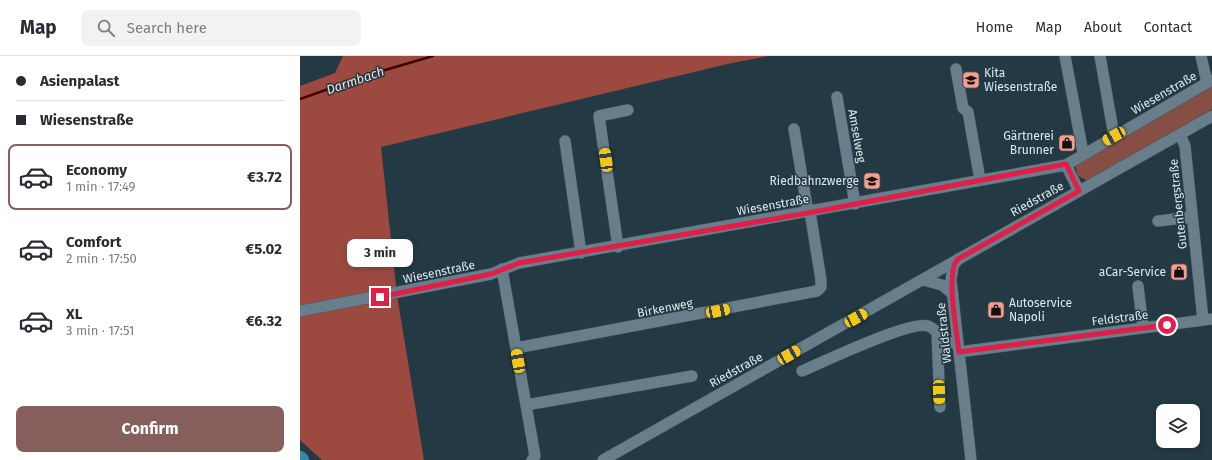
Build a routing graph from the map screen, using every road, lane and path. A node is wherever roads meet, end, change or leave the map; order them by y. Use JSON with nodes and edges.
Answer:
{"nodes":[{"id":1,"x":1066,"y":56,"type":"edge"},
{"id":2,"x":1100,"y":56,"type":"edge"},
{"id":3,"x":1201,"y":56,"type":"edge"},
{"id":4,"x":956,"y":69,"type":"dead end"},
{"id":5,"x":1209,"y":82,"type":"edge"},
{"id":6,"x":837,"y":98,"type":"dead end"},
{"id":7,"x":628,"y":110,"type":"dead end"},
{"id":8,"x":1212,"y":116,"type":"edge"},
{"id":9,"x":794,"y":130,"type":"dead end"},
{"id":10,"x":1180,"y":134,"type":"junction"},
{"id":11,"x":1114,"y":136,"type":"junction"},
{"id":12,"x":565,"y":141,"type":"dead end"},
{"id":13,"x":1083,"y":153,"type":"junction"},
{"id":14,"x":1066,"y":164,"type":"junction"},
{"id":15,"x":980,"y":180,"type":"junction"},
{"id":16,"x":1079,"y":191,"type":"junction"},
{"id":17,"x":855,"y":204,"type":"junction"},
{"id":18,"x":809,"y":212,"type":"junction"},
{"id":19,"x":1192,"y":217,"type":"junction"},
{"id":20,"x":1158,"y":221,"type":"dead end"},
{"id":21,"x":618,"y":247,"type":"junction"},
{"id":22,"x":581,"y":253,"type":"junction"},
{"id":23,"x":958,"y":259,"type":"junction"},
{"id":24,"x":502,"y":269,"type":"junction"},
{"id":25,"x":923,"y":280,"type":"junction"},
{"id":26,"x":1138,"y":286,"type":"dead end"},
{"id":27,"x":953,"y":294,"type":"junction"},
{"id":28,"x":300,"y":311,"type":"edge"},
{"id":29,"x":1208,"y":320,"type":"edge"},
{"id":30,"x":1143,"y":328,"type":"junction"},
{"id":31,"x":937,"y":334,"type":"junction"},
{"id":32,"x":958,"y":347,"type":"junction"},
{"id":33,"x":516,"y":348,"type":"junction"},
{"id":34,"x":802,"y":371,"type":"dead end"},
{"id":35,"x":692,"y":376,"type":"dead end"},
{"id":36,"x":526,"y":405,"type":"junction"},
{"id":37,"x":940,"y":407,"type":"dead end"},
{"id":38,"x":533,"y":458,"type":"edge"},
{"id":39,"x":603,"y":460,"type":"edge"},
{"id":40,"x":971,"y":460,"type":"edge"}],
"edges":[{"from":1,"to":13,"type":"street"},
{"from":2,"to":11,"type":"street"},
{"from":3,"to":5,"type":"street"},
{"from":4,"to":15,"type":"street"},
{"from":5,"to":11,"type":"street","name":"Wiesenstraße"},
{"from":6,"to":17,"type":"street","name":"Amselweg"},
{"from":7,"to":21,"type":"street"},
{"from":8,"to":10,"type":"street","name":"Riedstraße"},
{"from":9,"to":18,"type":"street"},
{"from":10,"to":16,"type":"street","name":"Riedstraße"},
{"from":10,"to":19,"type":"street","name":"Gutenbergstraße"},
{"from":11,"to":13,"type":"street","name":"Wiesenstraße"},
{"from":12,"to":22,"type":"street"},
{"from":13,"to":14,"type":"street","name":"Wiesenstraße"},
{"from":14,"to":15,"type":"street","name":"Wiesenstraße"},
{"from":14,"to":16,"type":"street"},
{"from":15,"to":17,"type":"street","name":"Wiesenstraße"},
{"from":16,"to":23,"type":"street","name":"Riedstraße"},
{"from":17,"to":18,"type":"street","name":"Wiesenstraße"},
{"from":18,"to":21,"type":"street","name":"Wiesenstraße"},
{"from":18,"to":33,"type":"street","name":"Birkenweg"},
{"from":19,"to":20,"type":"street"},
{"from":19,"to":29,"type":"street","name":"Gutenbergstraße"},
{"from":21,"to":22,"type":"street","name":"Wiesenstraße"},
{"from":22,"to":24,"type":"street","name":"Wiesenstraße"},
{"from":23,"to":25,"type":"street","name":"Riedstraße"},
{"from":23,"to":27,"type":"street","name":"Waldstraße"},
{"from":24,"to":28,"type":"street","name":"Wiesenstraße"},
{"from":24,"to":33,"type":"street"},
{"from":25,"to":27,"type":"street"},
{"from":25,"to":39,"type":"street","name":"Riedstraße"},
{"from":26,"to":30,"type":"street"},
{"from":27,"to":32,"type":"street","name":"Waldstraße"},
{"from":29,"to":30,"type":"street","name":"Feldstraße"},
{"from":30,"to":32,"type":"street","name":"Feldstraße"},
{"from":31,"to":32,"type":"street"},
{"from":31,"to":34,"type":"street"},
{"from":31,"to":37,"type":"street"},
{"from":32,"to":40,"type":"street","name":"Waldstraße"},
{"from":33,"to":36,"type":"street"},
{"from":35,"to":36,"type":"street"},
{"from":36,"to":38,"type":"street"}]}
